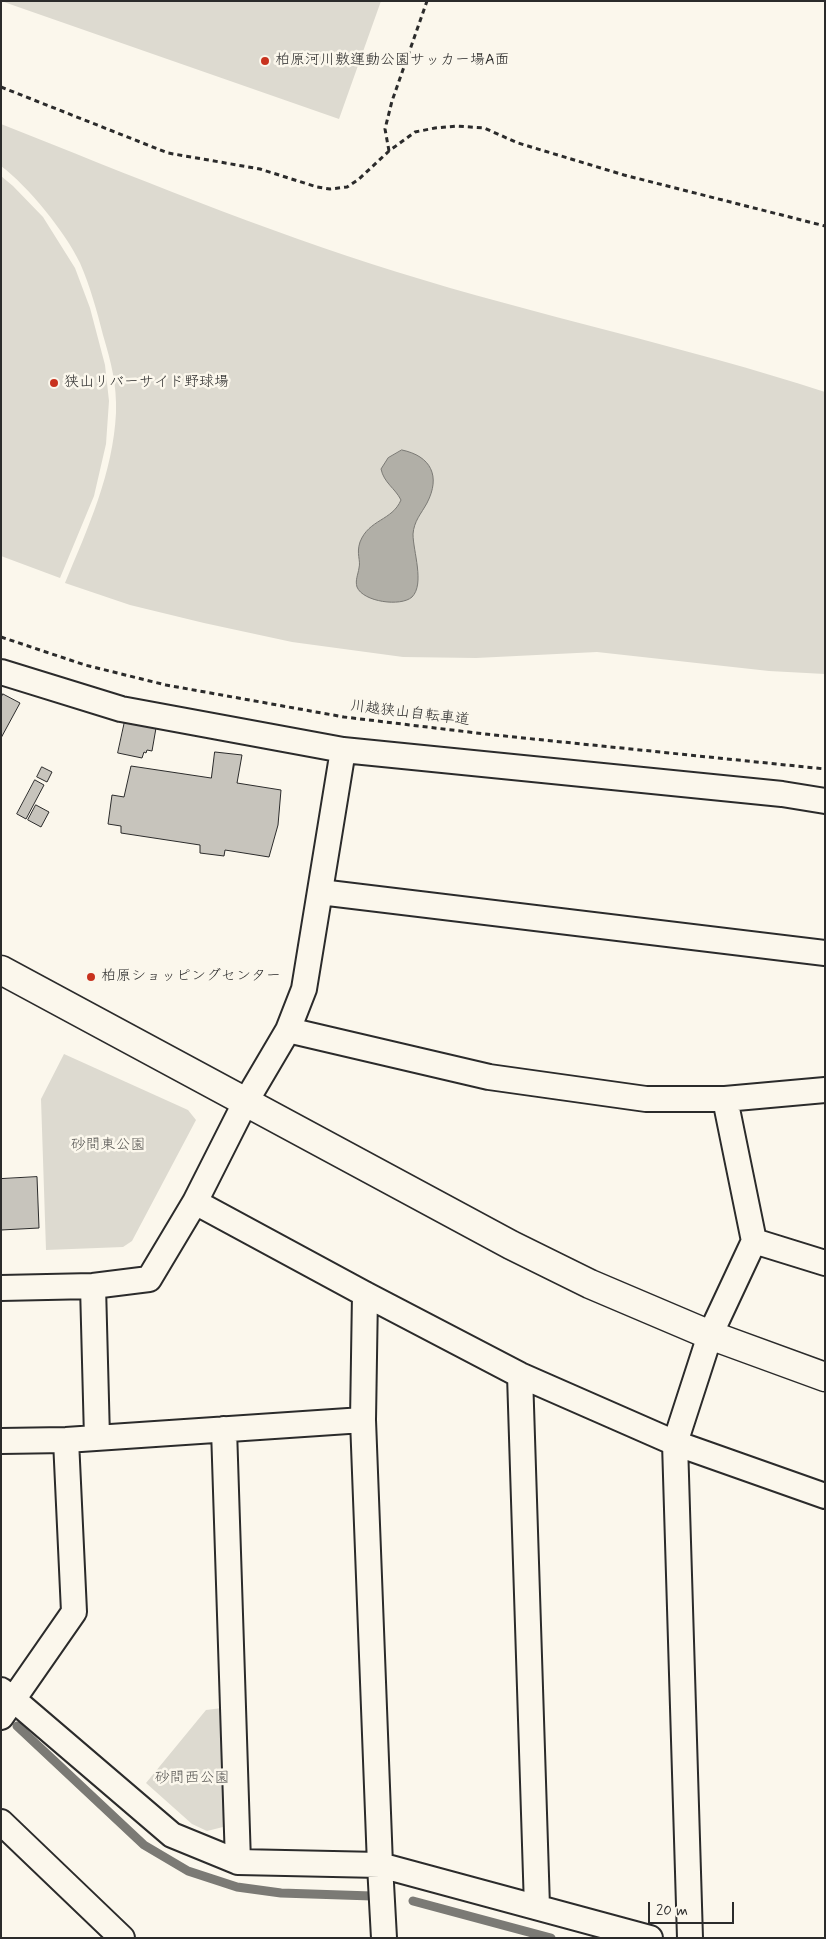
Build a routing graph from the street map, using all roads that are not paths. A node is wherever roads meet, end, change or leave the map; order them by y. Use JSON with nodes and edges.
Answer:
{"nodes":[{"id":1,"x":1,"y":672,"type":"edge"},
{"id":2,"x":343,"y":750,"type":"junction"},
{"id":3,"x":825,"y":801,"type":"edge"},
{"id":4,"x":320,"y":892,"type":"junction"},
{"id":5,"x":825,"y":953,"type":"edge"},
{"id":6,"x":1,"y":970,"type":"edge"},
{"id":7,"x":288,"y":1030,"type":"junction"},
{"id":8,"x":825,"y":1090,"type":"edge"},
{"id":9,"x":725,"y":1099,"type":"junction"},
{"id":10,"x":245,"y":1103,"type":"junction"},
{"id":11,"x":195,"y":1202,"type":"junction"},
{"id":12,"x":754,"y":1241,"type":"junction"},
{"id":13,"x":825,"y":1263,"type":"edge"},
{"id":14,"x":93,"y":1286,"type":"junction"},
{"id":15,"x":1,"y":1288,"type":"edge"},
{"id":16,"x":364,"y":1294,"type":"junction"},
{"id":17,"x":710,"y":1335,"type":"junction"},
{"id":18,"x":520,"y":1375,"type":"junction"},
{"id":19,"x":825,"y":1377,"type":"edge"},
{"id":20,"x":363,"y":1420,"type":"junction"},
{"id":21,"x":224,"y":1429,"type":"junction"},
{"id":22,"x":97,"y":1438,"type":"junction"},
{"id":23,"x":66,"y":1440,"type":"junction"},
{"id":24,"x":1,"y":1441,"type":"edge"},
{"id":25,"x":675,"y":1443,"type":"junction"},
{"id":26,"x":825,"y":1496,"type":"edge"},
{"id":27,"x":5,"y":1702,"type":"edge"},
{"id":28,"x":1,"y":1822,"type":"edge"},
{"id":29,"x":238,"y":1862,"type":"junction"},
{"id":30,"x":380,"y":1865,"type":"junction"},
{"id":31,"x":537,"y":1907,"type":"junction"},
{"id":32,"x":122,"y":1938,"type":"edge"},
{"id":33,"x":384,"y":1938,"type":"edge"},
{"id":34,"x":650,"y":1938,"type":"edge"},
{"id":35,"x":690,"y":1938,"type":"edge"}],
"edges":[{"from":1,"to":2,"type":"street"},
{"from":2,"to":3,"type":"street"},
{"from":2,"to":4,"type":"street"},
{"from":4,"to":5,"type":"street"},
{"from":4,"to":7,"type":"street"},
{"from":6,"to":10,"type":"street"},
{"from":7,"to":9,"type":"street"},
{"from":7,"to":10,"type":"street"},
{"from":8,"to":9,"type":"street"},
{"from":9,"to":12,"type":"street"},
{"from":10,"to":11,"type":"street"},
{"from":10,"to":17,"type":"street"},
{"from":11,"to":14,"type":"street"},
{"from":11,"to":16,"type":"street"},
{"from":12,"to":13,"type":"street"},
{"from":12,"to":17,"type":"street"},
{"from":14,"to":15,"type":"street"},
{"from":14,"to":22,"type":"street"},
{"from":16,"to":18,"type":"street"},
{"from":16,"to":20,"type":"street"},
{"from":17,"to":19,"type":"street"},
{"from":17,"to":25,"type":"street"},
{"from":18,"to":25,"type":"street"},
{"from":18,"to":31,"type":"street"},
{"from":20,"to":21,"type":"street"},
{"from":20,"to":30,"type":"street"},
{"from":21,"to":22,"type":"street"},
{"from":21,"to":29,"type":"street"},
{"from":22,"to":23,"type":"street"},
{"from":23,"to":24,"type":"street"},
{"from":23,"to":27,"type":"street"},
{"from":25,"to":26,"type":"street"},
{"from":25,"to":35,"type":"street"},
{"from":27,"to":29,"type":"street"},
{"from":28,"to":32,"type":"street"},
{"from":29,"to":30,"type":"street"},
{"from":30,"to":31,"type":"street"},
{"from":30,"to":33,"type":"street"},
{"from":31,"to":34,"type":"street"}]}
